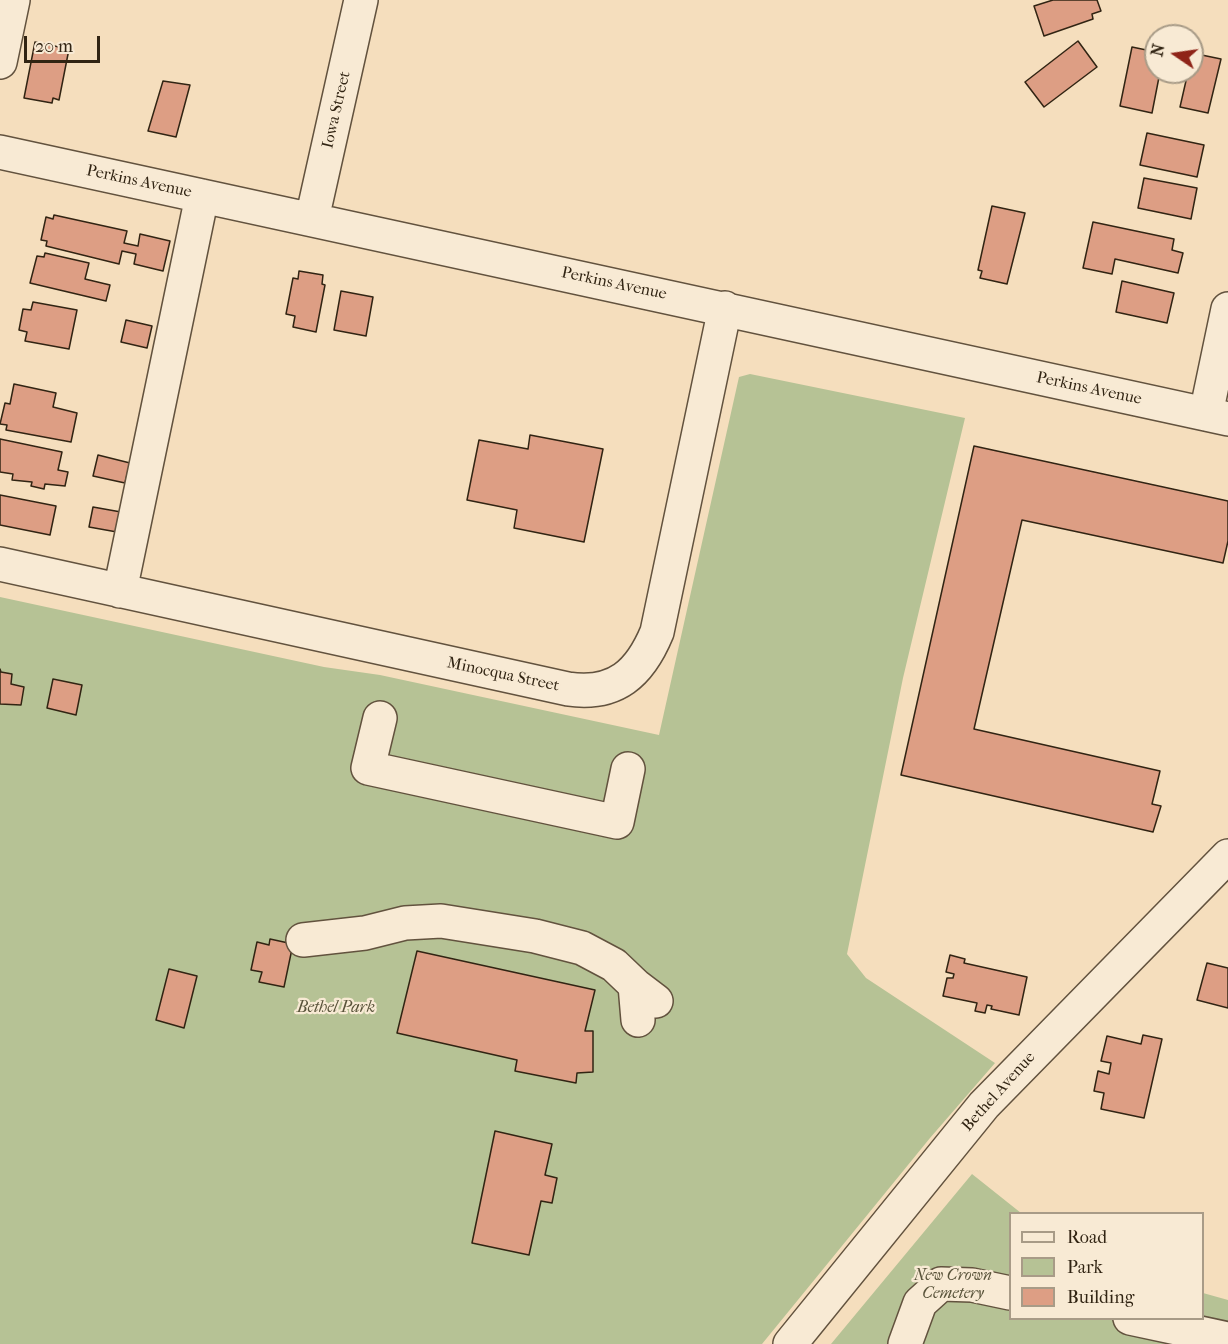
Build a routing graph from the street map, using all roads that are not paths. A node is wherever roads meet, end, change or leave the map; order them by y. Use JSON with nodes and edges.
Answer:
{"nodes":[{"id":1,"x":13,"y":0,"type":"edge"},
{"id":2,"x":362,"y":0,"type":"edge"},
{"id":3,"x":0,"y":63,"type":"edge"},
{"id":4,"x":0,"y":152,"type":"edge"},
{"id":5,"x":202,"y":196,"type":"junction"},
{"id":6,"x":312,"y":219,"type":"junction"},
{"id":7,"x":725,"y":308,"type":"junction"},
{"id":8,"x":1228,"y":309,"type":"edge"},
{"id":9,"x":1217,"y":417,"type":"edge"},
{"id":10,"x":0,"y":564,"type":"edge"},
{"id":11,"x":120,"y":591,"type":"junction"},
{"id":12,"x":380,"y":718,"type":"dead end"},
{"id":13,"x":628,"y":769,"type":"dead end"},
{"id":14,"x":1228,"y":856,"type":"edge"},
{"id":15,"x":303,"y":940,"type":"dead end"},
{"id":16,"x":643,"y":1002,"type":"dead end"},
{"id":17,"x":1009,"y":1293,"type":"edge"},
{"id":18,"x":1140,"y":1320,"type":"edge"},
{"id":19,"x":1228,"y":1339,"type":"edge"},
{"id":20,"x":790,"y":1344,"type":"edge"},
{"id":21,"x":905,"y":1344,"type":"edge"}],
"edges":[{"from":1,"to":3,"type":"street"},
{"from":2,"to":6,"type":"street","name":"Iowa Street"},
{"from":4,"to":5,"type":"street","name":"Perkins Avenue"},
{"from":5,"to":6,"type":"street","name":"Perkins Avenue"},
{"from":5,"to":11,"type":"street"},
{"from":6,"to":7,"type":"street","name":"Perkins Avenue"},
{"from":7,"to":9,"type":"street","name":"Perkins Avenue"},
{"from":7,"to":11,"type":"street","name":"Minocqua Street"},
{"from":8,"to":9,"type":"street"},
{"from":10,"to":11,"type":"street","name":"Minocqua Street"},
{"from":12,"to":13,"type":"street"},
{"from":14,"to":20,"type":"street","name":"Bethel Avenue"},
{"from":15,"to":16,"type":"street"},
{"from":17,"to":21,"type":"street"},
{"from":18,"to":19,"type":"street"}]}
